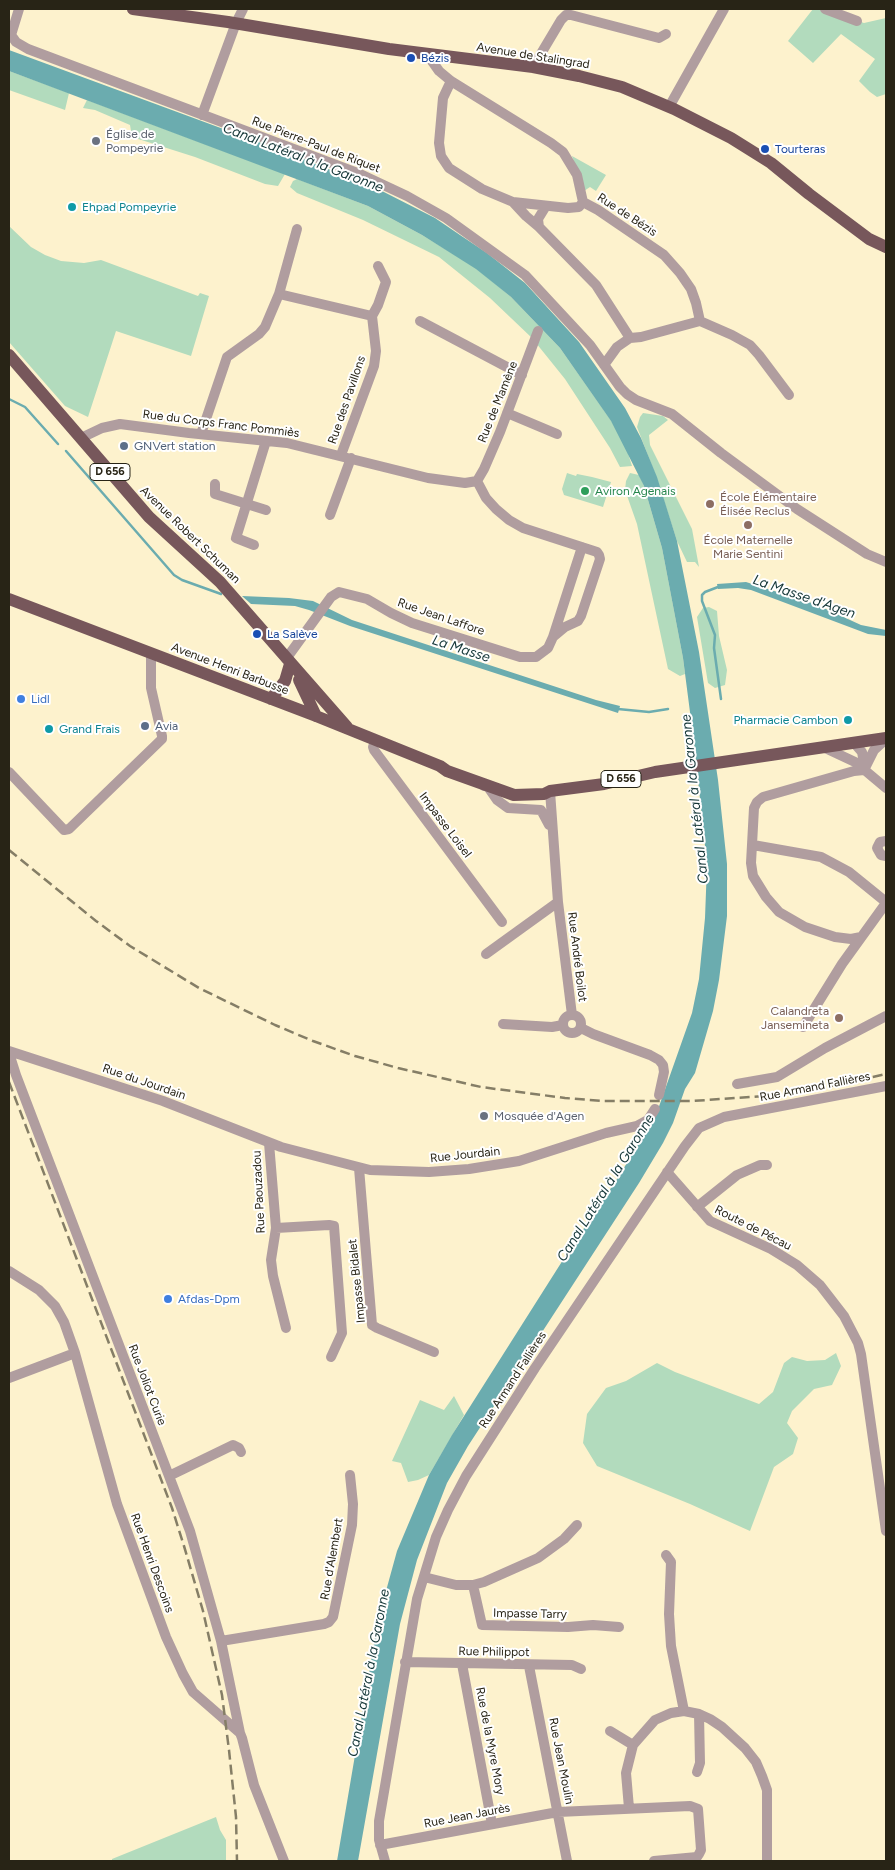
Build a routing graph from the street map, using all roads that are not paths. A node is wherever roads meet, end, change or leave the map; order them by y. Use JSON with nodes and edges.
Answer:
{"nodes":[{"id":1,"x":19,"y":9,"type":"edge"},
{"id":2,"x":133,"y":9,"type":"edge"},
{"id":3,"x":243,"y":9,"type":"edge"},
{"id":4,"x":724,"y":9,"type":"edge"},
{"id":5,"x":825,"y":9,"type":"edge"},
{"id":6,"x":857,"y":21,"type":"dead end"},
{"id":7,"x":236,"y":23,"type":"junction"},
{"id":8,"x":666,"y":34,"type":"dead end"},
{"id":9,"x":427,"y":54,"type":"junction"},
{"id":10,"x":440,"y":56,"type":"junction"},
{"id":11,"x":533,"y":67,"type":"junction"},
{"id":12,"x":448,"y":79,"type":"junction"},
{"id":13,"x":669,"y":107,"type":"junction"},
{"id":14,"x":202,"y":115,"type":"junction"},
{"id":15,"x":514,"y":202,"type":"junction"},
{"id":16,"x":583,"y":202,"type":"junction"},
{"id":17,"x":546,"y":206,"type":"junction"},
{"id":18,"x":539,"y":227,"type":"junction"},
{"id":19,"x":297,"y":229,"type":"dead end"},
{"id":20,"x":886,"y":247,"type":"edge"},
{"id":21,"x":378,"y":266,"type":"dead end"},
{"id":22,"x":279,"y":294,"type":"junction"},
{"id":23,"x":372,"y":316,"type":"junction"},
{"id":24,"x":420,"y":321,"type":"dead end"},
{"id":25,"x":700,"y":321,"type":"junction"},
{"id":26,"x":538,"y":331,"type":"dead end"},
{"id":27,"x":630,"y":338,"type":"junction"},
{"id":28,"x":9,"y":355,"type":"edge"},
{"id":29,"x":604,"y":365,"type":"junction"},
{"id":30,"x":522,"y":375,"type":"junction"},
{"id":31,"x":789,"y":395,"type":"dead end"},
{"id":32,"x":507,"y":413,"type":"junction"},
{"id":33,"x":201,"y":434,"type":"junction"},
{"id":34,"x":557,"y":434,"type":"dead end"},
{"id":35,"x":81,"y":438,"type":"junction"},
{"id":36,"x":266,"y":441,"type":"junction"},
{"id":37,"x":346,"y":457,"type":"junction"},
{"id":38,"x":477,"y":481,"type":"junction"},
{"id":39,"x":214,"y":484,"type":"dead end"},
{"id":40,"x":246,"y":504,"type":"junction"},
{"id":41,"x":266,"y":510,"type":"dead end"},
{"id":42,"x":330,"y":515,"type":"dead end"},
{"id":43,"x":254,"y":545,"type":"dead end"},
{"id":44,"x":582,"y":548,"type":"junction"},
{"id":45,"x":886,"y":562,"type":"edge"},
{"id":46,"x":9,"y":599,"type":"edge"},
{"id":47,"x":560,"y":616,"type":"junction"},
{"id":48,"x":570,"y":625,"type":"junction"},
{"id":49,"x":553,"y":637,"type":"junction"},
{"id":50,"x":151,"y":654,"type":"junction"},
{"id":51,"x":290,"y":663,"type":"junction"},
{"id":52,"x":271,"y":699,"type":"junction"},
{"id":53,"x":323,"y":700,"type":"junction"},
{"id":54,"x":319,"y":718,"type":"junction"},
{"id":55,"x":350,"y":731,"type":"junction"},
{"id":56,"x":886,"y":738,"type":"edge"},
{"id":57,"x":375,"y":741,"type":"junction"},
{"id":58,"x":854,"y":743,"type":"junction"},
{"id":59,"x":823,"y":747,"type":"junction"},
{"id":60,"x":854,"y":762,"type":"junction"},
{"id":61,"x":440,"y":766,"type":"junction"},
{"id":62,"x":864,"y":769,"type":"junction"},
{"id":63,"x":9,"y":772,"type":"edge"},
{"id":64,"x":485,"y":785,"type":"junction"},
{"id":65,"x":505,"y":785,"type":"junction"},
{"id":66,"x":886,"y":788,"type":"edge"},
{"id":67,"x":550,"y":791,"type":"junction"},
{"id":68,"x":552,"y":832,"type":"junction"},
{"id":69,"x":884,"y":840,"type":"edge"},
{"id":70,"x":753,"y":845,"type":"junction"},
{"id":71,"x":886,"y":856,"type":"edge"},
{"id":72,"x":558,"y":902,"type":"junction"},
{"id":73,"x":886,"y":903,"type":"edge"},
{"id":74,"x":502,"y":922,"type":"dead end"},
{"id":75,"x":861,"y":937,"type":"junction"},
{"id":76,"x":486,"y":954,"type":"dead end"},
{"id":77,"x":572,"y":1015,"type":"junction"},
{"id":78,"x":886,"y":1016,"type":"edge"},
{"id":79,"x":502,"y":1024,"type":"dead end"},
{"id":80,"x":563,"y":1025,"type":"junction"},
{"id":81,"x":803,"y":1027,"type":"dead end"},
{"id":82,"x":581,"y":1028,"type":"junction"},
{"id":83,"x":9,"y":1052,"type":"edge"},
{"id":84,"x":737,"y":1084,"type":"dead end"},
{"id":85,"x":886,"y":1086,"type":"edge"},
{"id":86,"x":660,"y":1095,"type":"dead end"},
{"id":87,"x":655,"y":1109,"type":"dead end"},
{"id":88,"x":269,"y":1143,"type":"junction"},
{"id":89,"x":767,"y":1165,"type":"dead end"},
{"id":90,"x":359,"y":1168,"type":"junction"},
{"id":91,"x":667,"y":1172,"type":"junction"},
{"id":92,"x":697,"y":1207,"type":"junction"},
{"id":93,"x":276,"y":1228,"type":"junction"},
{"id":94,"x":9,"y":1272,"type":"edge"},
{"id":95,"x":286,"y":1328,"type":"dead end"},
{"id":96,"x":434,"y":1352,"type":"dead end"},
{"id":97,"x":75,"y":1353,"type":"junction"},
{"id":98,"x":331,"y":1358,"type":"dead end"},
{"id":99,"x":9,"y":1378,"type":"edge"},
{"id":100,"x":241,"y":1452,"type":"dead end"},
{"id":101,"x":169,"y":1476,"type":"junction"},
{"id":102,"x":350,"y":1476,"type":"dead end"},
{"id":103,"x":577,"y":1525,"type":"dead end"},
{"id":104,"x":886,"y":1531,"type":"edge"},
{"id":105,"x":666,"y":1555,"type":"dead end"},
{"id":106,"x":424,"y":1577,"type":"junction"},
{"id":107,"x":472,"y":1585,"type":"junction"},
{"id":108,"x":619,"y":1627,"type":"dead end"},
{"id":109,"x":221,"y":1641,"type":"junction"},
{"id":110,"x":405,"y":1662,"type":"junction"},
{"id":111,"x":462,"y":1664,"type":"junction"},
{"id":112,"x":530,"y":1666,"type":"junction"},
{"id":113,"x":582,"y":1669,"type":"dead end"},
{"id":114,"x":684,"y":1711,"type":"junction"},
{"id":115,"x":698,"y":1714,"type":"junction"},
{"id":116,"x":610,"y":1731,"type":"dead end"},
{"id":117,"x":240,"y":1733,"type":"junction"},
{"id":118,"x":632,"y":1745,"type":"junction"},
{"id":119,"x":697,"y":1772,"type":"dead end"},
{"id":120,"x":629,"y":1808,"type":"junction"},
{"id":121,"x":558,"y":1812,"type":"junction"},
{"id":122,"x":492,"y":1824,"type":"junction"},
{"id":123,"x":380,"y":1845,"type":"junction"},
{"id":124,"x":284,"y":1861,"type":"edge"},
{"id":125,"x":385,"y":1861,"type":"edge"},
{"id":126,"x":567,"y":1861,"type":"edge"},
{"id":127,"x":654,"y":1861,"type":"edge"},
{"id":128,"x":767,"y":1861,"type":"edge"}],
"edges":[{"from":1,"to":14,"type":"street","name":"Rue Pierre-Paul de Riquet"},
{"from":2,"to":7,"type":"main road","name":"Avenue de Stalingrad"},
{"from":3,"to":7,"type":"street"},
{"from":4,"to":13,"type":"street"},
{"from":5,"to":6,"type":"street"},
{"from":7,"to":9,"type":"main road","name":"Avenue de Stalingrad"},
{"from":7,"to":14,"type":"street"},
{"from":8,"to":11,"type":"street"},
{"from":9,"to":10,"type":"main road","name":"Avenue de Stalingrad"},
{"from":9,"to":12,"type":"street"},
{"from":10,"to":11,"type":"main road","name":"Avenue de Stalingrad"},
{"from":10,"to":12,"type":"street"},
{"from":11,"to":13,"type":"main road","name":"Avenue de Stalingrad"},
{"from":12,"to":15,"type":"street"},
{"from":12,"to":16,"type":"street","name":"Rue de Bézis"},
{"from":13,"to":20,"type":"main road","name":"Avenue de Stalingrad"},
{"from":14,"to":29,"type":"street","name":"Rue Pierre-Paul de Riquet"},
{"from":15,"to":17,"type":"street"},
{"from":15,"to":18,"type":"street"},
{"from":16,"to":17,"type":"street"},
{"from":16,"to":25,"type":"street","name":"Rue de Bézis"},
{"from":17,"to":18,"type":"street"},
{"from":18,"to":27,"type":"street"},
{"from":19,"to":22,"type":"street"},
{"from":21,"to":23,"type":"street"},
{"from":22,"to":23,"type":"street"},
{"from":22,"to":33,"type":"street"},
{"from":23,"to":37,"type":"street","name":"Rue des Pavillons"},
{"from":24,"to":30,"type":"street"},
{"from":25,"to":27,"type":"street"},
{"from":25,"to":31,"type":"street"},
{"from":26,"to":30,"type":"street","name":"Rue de Mamène"},
{"from":27,"to":29,"type":"street"},
{"from":28,"to":35,"type":"main road","name":"Avenue Robert Schuman","number":"D 656"},
{"from":29,"to":45,"type":"street","name":"Rue Pierre-Paul de Riquet"},
{"from":30,"to":32,"type":"street","name":"Rue de Mamène"},
{"from":32,"to":34,"type":"street"},
{"from":32,"to":38,"type":"street","name":"Rue de Mamène"},
{"from":33,"to":35,"type":"street","name":"Rue du Corps Franc Pommiès"},
{"from":33,"to":36,"type":"street","name":"Rue du Corps Franc Pommiès"},
{"from":35,"to":51,"type":"main road","name":"Avenue Robert Schuman","number":"D 656"},
{"from":36,"to":37,"type":"street","name":"Rue du Corps Franc Pommiès"},
{"from":36,"to":40,"type":"street"},
{"from":37,"to":38,"type":"street","name":"Rue du Corps Franc Pommiès"},
{"from":37,"to":42,"type":"street","name":"Rue des Pavillons"},
{"from":38,"to":44,"type":"street","name":"Rue Jean Laffore"},
{"from":39,"to":40,"type":"street"},
{"from":40,"to":41,"type":"street"},
{"from":40,"to":43,"type":"street"},
{"from":44,"to":47,"type":"street","name":"Rue Jean Laffore"},
{"from":44,"to":48,"type":"street","name":"Rue Jean Laffore"},
{"from":46,"to":50,"type":"main road","name":"Avenue Henri Barbusse"},
{"from":47,"to":48,"type":"street"},
{"from":47,"to":49,"type":"street","name":"Rue Jean Laffore"},
{"from":48,"to":49,"type":"street","name":"Rue Jean Laffore"},
{"from":49,"to":51,"type":"street","name":"Rue Jean Laffore"},
{"from":50,"to":52,"type":"main road","name":"Avenue Henri Barbusse"},
{"from":50,"to":63,"type":"street"},
{"from":51,"to":52,"type":"main road"},
{"from":51,"to":53,"type":"main road","name":"Avenue Robert Schuman","number":"D 656"},
{"from":51,"to":54,"type":"main road","name":"Avenue Robert Schuman","number":"D 656"},
{"from":52,"to":54,"type":"main road","name":"Avenue Henri Barbusse","number":"D 656"},
{"from":53,"to":54,"type":"main road"},
{"from":53,"to":55,"type":"main road","name":"Avenue Robert Schuman","number":"D 656"},
{"from":54,"to":55,"type":"main road","name":"Avenue Henri Barbusse","number":"D 656"},
{"from":55,"to":57,"type":"main road","name":"Avenue Henri Barbusse","number":"D 656"},
{"from":56,"to":58,"type":"main road","number":"D 656"},
{"from":56,"to":62,"type":"street"},
{"from":57,"to":61,"type":"main road","name":"Avenue Henri Barbusse","number":"D 656"},
{"from":57,"to":74,"type":"street","name":"Impasse Loisel"},
{"from":58,"to":59,"type":"main road","number":"D 656"},
{"from":58,"to":60,"type":"street"},
{"from":58,"to":62,"type":"street"},
{"from":59,"to":60,"type":"street"},
{"from":59,"to":67,"type":"main road","name":"Avenue Henri Barbusse","number":"D 656"},
{"from":60,"to":62,"type":"street"},
{"from":61,"to":64,"type":"main road","name":"Avenue Henri Barbusse","number":"D 656"},
{"from":61,"to":65,"type":"main road","name":"Avenue Henri Barbusse","number":"D 656"},
{"from":62,"to":66,"type":"street"},
{"from":62,"to":70,"type":"street"},
{"from":64,"to":65,"type":"main road"},
{"from":64,"to":67,"type":"main road","name":"Avenue Henri Barbusse","number":"D 656"},
{"from":64,"to":68,"type":"street"},
{"from":65,"to":67,"type":"main road","name":"Avenue Henri Barbusse","number":"D 656"},
{"from":67,"to":68,"type":"street","name":"Rue André Boilot"},
{"from":68,"to":72,"type":"street","name":"Rue André Boilot"},
{"from":69,"to":71,"type":"street"},
{"from":70,"to":73,"type":"street"},
{"from":70,"to":75,"type":"street"},
{"from":72,"to":76,"type":"street","name":"Rue André Boilot"},
{"from":72,"to":77,"type":"street","name":"Rue André Boilot"},
{"from":73,"to":75,"type":"street"},
{"from":75,"to":81,"type":"street"},
{"from":77,"to":80,"type":"street"},
{"from":77,"to":82,"type":"street"},
{"from":78,"to":84,"type":"street"},
{"from":79,"to":80,"type":"street"},
{"from":80,"to":82,"type":"street"},
{"from":82,"to":86,"type":"street"},
{"from":83,"to":88,"type":"street","name":"Rue du Jourdain"},
{"from":83,"to":101,"type":"street","name":"Rue Joliot Curie"},
{"from":85,"to":91,"type":"street","name":"Rue Armand Fallières"},
{"from":87,"to":90,"type":"street","name":"Rue Jourdain"},
{"from":88,"to":90,"type":"street","name":"Rue Jourdain"},
{"from":88,"to":93,"type":"street","name":"Rue Paouzadou"},
{"from":89,"to":92,"type":"street"},
{"from":90,"to":96,"type":"street","name":"Impasse Bidalet"},
{"from":91,"to":92,"type":"street","name":"Route de Pécau"},
{"from":91,"to":106,"type":"street","name":"Rue Armand Fallières"},
{"from":92,"to":104,"type":"street","name":"Route de Pécau"},
{"from":93,"to":95,"type":"street","name":"Rue Paouzadou"},
{"from":93,"to":98,"type":"street"},
{"from":94,"to":97,"type":"street","name":"Rue Henri Descoins"},
{"from":97,"to":99,"type":"street"},
{"from":97,"to":117,"type":"street","name":"Rue Henri Descoins"},
{"from":100,"to":101,"type":"street"},
{"from":101,"to":109,"type":"street","name":"Rue Joliot Curie"},
{"from":102,"to":109,"type":"street","name":"Rue d'Alembert"},
{"from":103,"to":107,"type":"street"},
{"from":105,"to":114,"type":"street"},
{"from":106,"to":107,"type":"street"},
{"from":106,"to":110,"type":"street","name":"Rue Armand Fallières"},
{"from":107,"to":108,"type":"street","name":"Impasse Tarry"},
{"from":109,"to":117,"type":"street","name":"Rue Joliot Curie"},
{"from":110,"to":111,"type":"street","name":"Rue Philippot"},
{"from":110,"to":123,"type":"street","name":"Rue Armand Fallières"},
{"from":111,"to":112,"type":"street","name":"Rue Philippot"},
{"from":111,"to":122,"type":"street","name":"Rue de la Myre Mory"},
{"from":112,"to":113,"type":"street","name":"Rue Philippot"},
{"from":112,"to":121,"type":"street","name":"Rue Jean Moulin"},
{"from":114,"to":115,"type":"street"},
{"from":114,"to":118,"type":"street"},
{"from":115,"to":119,"type":"street"},
{"from":115,"to":128,"type":"street"},
{"from":116,"to":118,"type":"street"},
{"from":117,"to":124,"type":"street"},
{"from":118,"to":120,"type":"street"},
{"from":120,"to":121,"type":"street","name":"Rue Jean Jaurès"},
{"from":120,"to":127,"type":"street","name":"Rue Jean Jaurès"},
{"from":121,"to":122,"type":"street","name":"Rue Jean Jaurès"},
{"from":121,"to":126,"type":"street","name":"Rue Jean Moulin"},
{"from":122,"to":123,"type":"street","name":"Rue Jean Jaurès"},
{"from":123,"to":125,"type":"street","name":"Rue Armand Fallières"}]}
